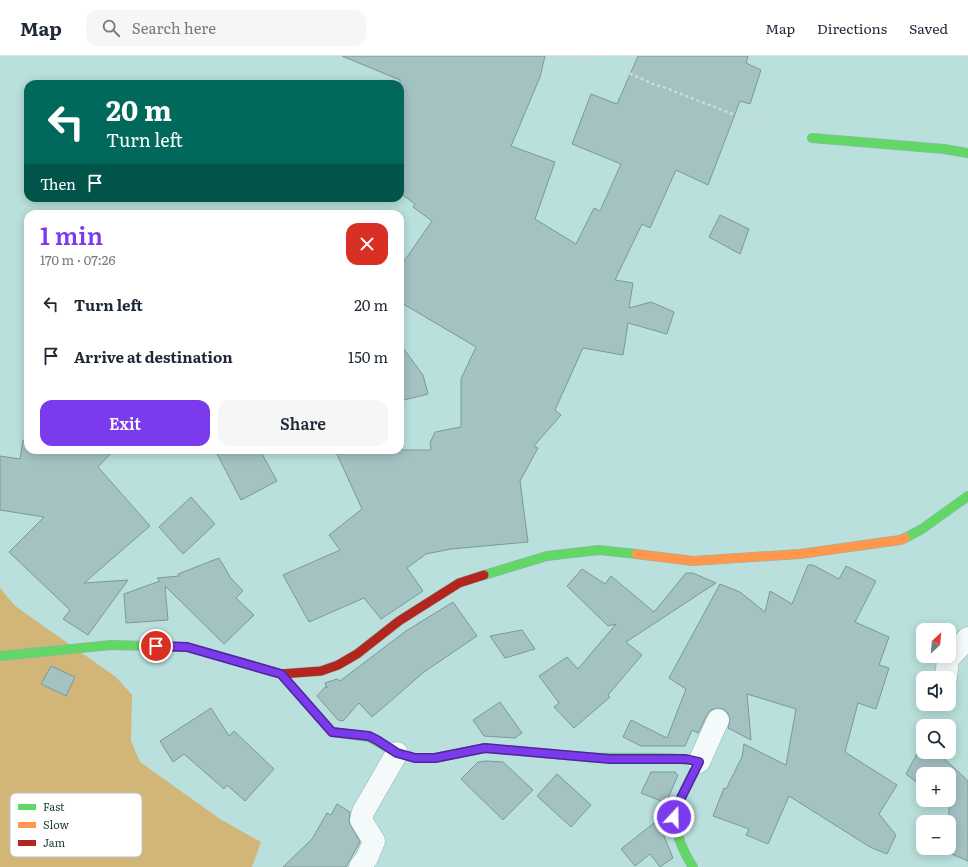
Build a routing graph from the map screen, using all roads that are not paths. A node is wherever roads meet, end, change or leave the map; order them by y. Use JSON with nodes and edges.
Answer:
{"nodes":[{"id":1,"x":812,"y":138,"type":"road end"},
{"id":2,"x":968,"y":153,"type":"edge"},
{"id":3,"x":968,"y":496,"type":"edge"},
{"id":4,"x":968,"y":638,"type":"edge"},
{"id":5,"x":0,"y":656,"type":"edge"},
{"id":6,"x":947,"y":671,"type":"edge"},
{"id":7,"x":281,"y":674,"type":"junction"},
{"id":8,"x":718,"y":720,"type":"dead end"},
{"id":9,"x":397,"y":753,"type":"junction"},
{"id":10,"x":699,"y":762,"type":"junction"},
{"id":11,"x":360,"y":867,"type":"edge"},
{"id":12,"x":692,"y":867,"type":"edge"}],
"edges":[{"from":1,"to":2,"type":"street"},
{"from":3,"to":7,"type":"street"},
{"from":4,"to":6,"type":"street"},
{"from":5,"to":7,"type":"street"},
{"from":7,"to":9,"type":"street"},
{"from":8,"to":10,"type":"street"},
{"from":9,"to":10,"type":"street"},
{"from":9,"to":11,"type":"street"},
{"from":10,"to":12,"type":"street"}]}
